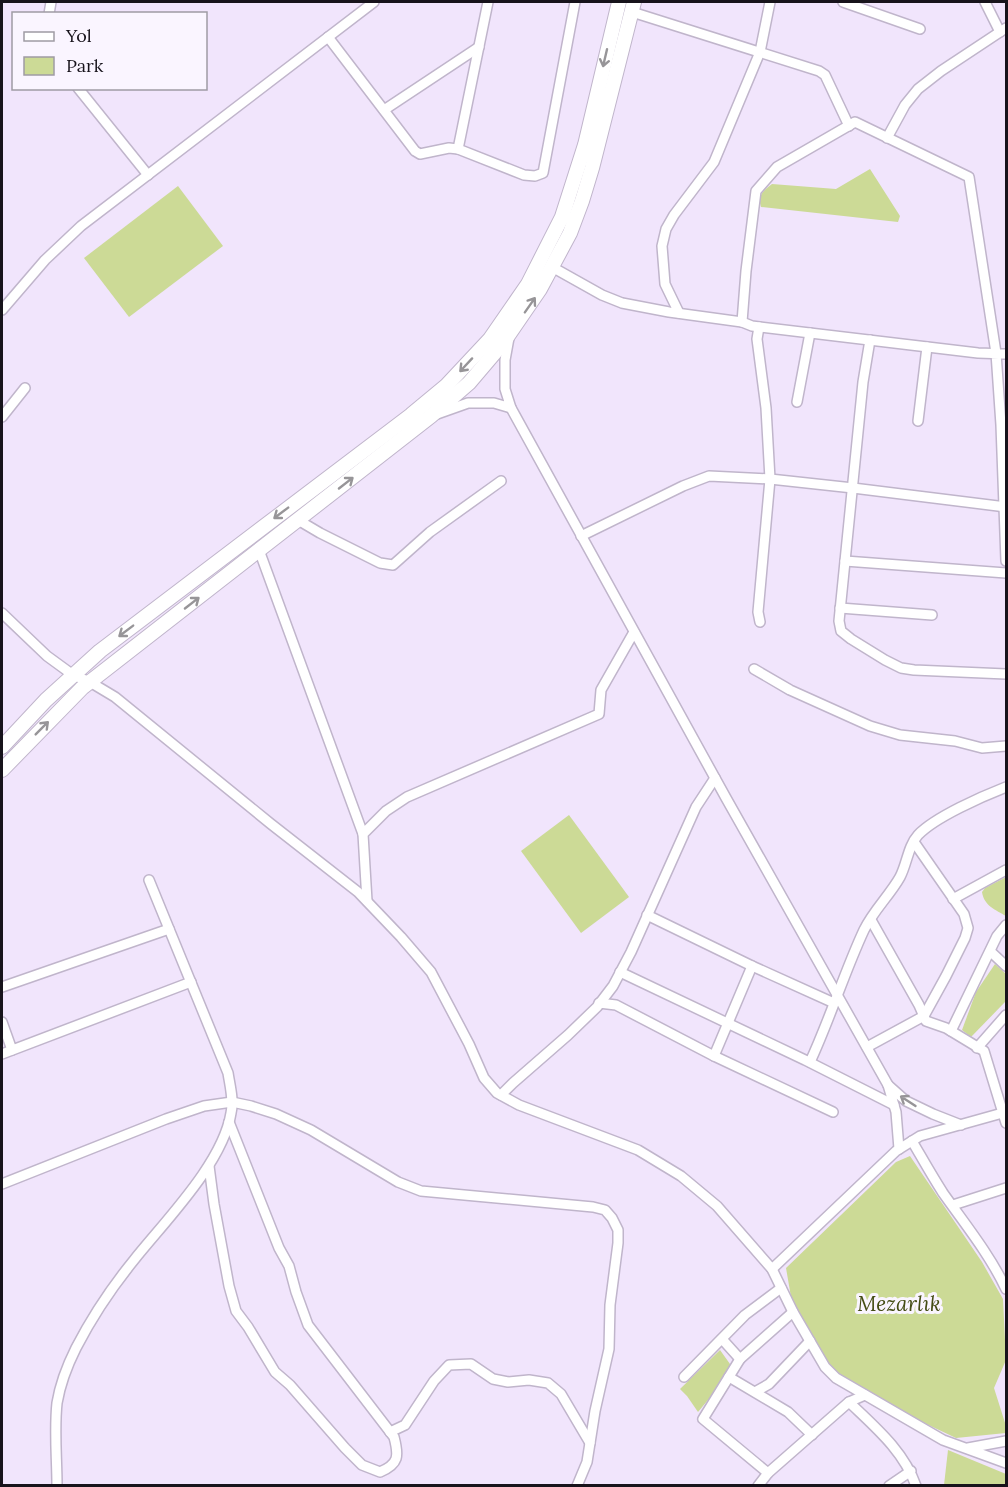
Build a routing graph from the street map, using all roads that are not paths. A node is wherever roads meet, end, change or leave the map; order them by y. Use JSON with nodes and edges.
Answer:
{"nodes":[{"id":1,"x":374,"y":2,"type":"edge"},
{"id":2,"x":488,"y":2,"type":"edge"},
{"id":3,"x":575,"y":2,"type":"edge"},
{"id":4,"x":619,"y":2,"type":"edge"},
{"id":5,"x":770,"y":2,"type":"edge"},
{"id":6,"x":843,"y":2,"type":"edge"},
{"id":7,"x":985,"y":2,"type":"edge"},
{"id":8,"x":633,"y":7,"type":"edge"},
{"id":9,"x":920,"y":29,"type":"dead end"},
{"id":10,"x":1003,"y":30,"type":"edge"},
{"id":11,"x":328,"y":37,"type":"junction"},
{"id":12,"x":478,"y":47,"type":"junction"},
{"id":13,"x":760,"y":52,"type":"junction"},
{"id":14,"x":80,"y":90,"type":"edge"},
{"id":15,"x":384,"y":110,"type":"junction"},
{"id":16,"x":849,"y":126,"type":"junction"},
{"id":17,"x":888,"y":138,"type":"junction"},
{"id":18,"x":458,"y":148,"type":"junction"},
{"id":19,"x":148,"y":175,"type":"junction"},
{"id":20,"x":552,"y":267,"type":"junction"},
{"id":21,"x":2,"y":310,"type":"edge"},
{"id":22,"x":679,"y":313,"type":"junction"},
{"id":23,"x":742,"y":322,"type":"junction"},
{"id":24,"x":759,"y":327,"type":"junction"},
{"id":25,"x":510,"y":333,"type":"junction"},
{"id":26,"x":810,"y":333,"type":"junction"},
{"id":27,"x":870,"y":340,"type":"junction"},
{"id":28,"x":927,"y":347,"type":"junction"},
{"id":29,"x":996,"y":353,"type":"junction"},
{"id":30,"x":1006,"y":354,"type":"edge"},
{"id":31,"x":25,"y":388,"type":"dead end"},
{"id":32,"x":797,"y":402,"type":"dead end"},
{"id":33,"x":511,"y":408,"type":"junction"},
{"id":34,"x":432,"y":416,"type":"junction"},
{"id":35,"x":2,"y":417,"type":"edge"},
{"id":36,"x":918,"y":422,"type":"dead end"},
{"id":37,"x":770,"y":479,"type":"junction"},
{"id":38,"x":501,"y":481,"type":"dead end"},
{"id":39,"x":853,"y":488,"type":"junction"},
{"id":40,"x":1005,"y":506,"type":"edge"},
{"id":41,"x":298,"y":520,"type":"junction"},
{"id":42,"x":581,"y":536,"type":"junction"},
{"id":43,"x":259,"y":550,"type":"junction"},
{"id":44,"x":845,"y":561,"type":"junction"},
{"id":45,"x":1006,"y":561,"type":"edge"},
{"id":46,"x":1006,"y":573,"type":"edge"},
{"id":47,"x":840,"y":608,"type":"junction"},
{"id":48,"x":2,"y":613,"type":"edge"},
{"id":49,"x":932,"y":615,"type":"dead end"},
{"id":50,"x":760,"y":622,"type":"dead end"},
{"id":51,"x":634,"y":632,"type":"junction"},
{"id":52,"x":754,"y":669,"type":"dead end"},
{"id":53,"x":1006,"y":674,"type":"edge"},
{"id":54,"x":73,"y":675,"type":"junction"},
{"id":55,"x":90,"y":682,"type":"junction"},
{"id":56,"x":1006,"y":746,"type":"edge"},
{"id":57,"x":2,"y":747,"type":"edge"},
{"id":58,"x":2,"y":770,"type":"edge"},
{"id":59,"x":715,"y":778,"type":"junction"},
{"id":60,"x":1006,"y":787,"type":"edge"},
{"id":61,"x":363,"y":834,"type":"junction"},
{"id":62,"x":914,"y":842,"type":"junction"},
{"id":63,"x":1006,"y":870,"type":"edge"},
{"id":64,"x":149,"y":880,"type":"dead end"},
{"id":65,"x":953,"y":899,"type":"junction"},
{"id":66,"x":367,"y":901,"type":"junction"},
{"id":67,"x":647,"y":915,"type":"junction"},
{"id":68,"x":871,"y":920,"type":"junction"},
{"id":69,"x":1006,"y":925,"type":"edge"},
{"id":70,"x":169,"y":929,"type":"junction"},
{"id":71,"x":990,"y":952,"type":"junction"},
{"id":72,"x":752,"y":966,"type":"junction"},
{"id":73,"x":1006,"y":966,"type":"edge"},
{"id":74,"x":620,"y":972,"type":"junction"},
{"id":75,"x":191,"y":982,"type":"junction"},
{"id":76,"x":2,"y":987,"type":"edge"},
{"id":77,"x":835,"y":998,"type":"junction"},
{"id":78,"x":599,"y":1004,"type":"junction"},
{"id":79,"x":1006,"y":1015,"type":"edge"},
{"id":80,"x":924,"y":1016,"type":"junction"},
{"id":81,"x":2,"y":1022,"type":"edge"},
{"id":82,"x":728,"y":1022,"type":"junction"},
{"id":83,"x":951,"y":1032,"type":"junction"},
{"id":84,"x":867,"y":1047,"type":"junction"},
{"id":85,"x":977,"y":1048,"type":"junction"},
{"id":86,"x":12,"y":1050,"type":"junction"},
{"id":87,"x":2,"y":1054,"type":"edge"},
{"id":88,"x":714,"y":1056,"type":"junction"},
{"id":89,"x":810,"y":1062,"type":"junction"},
{"id":90,"x":888,"y":1085,"type":"junction"},
{"id":91,"x":501,"y":1095,"type":"junction"},
{"id":92,"x":232,"y":1102,"type":"junction"},
{"id":93,"x":894,"y":1105,"type":"junction"},
{"id":94,"x":833,"y":1112,"type":"dead end"},
{"id":95,"x":1006,"y":1116,"type":"edge"},
{"id":96,"x":229,"y":1122,"type":"junction"},
{"id":97,"x":961,"y":1125,"type":"junction"},
{"id":98,"x":912,"y":1141,"type":"junction"},
{"id":99,"x":899,"y":1149,"type":"junction"},
{"id":100,"x":209,"y":1166,"type":"junction"},
{"id":101,"x":2,"y":1184,"type":"edge"},
{"id":102,"x":1006,"y":1188,"type":"edge"},
{"id":103,"x":953,"y":1205,"type":"junction"},
{"id":104,"x":772,"y":1269,"type":"junction"},
{"id":105,"x":781,"y":1288,"type":"junction"},
{"id":106,"x":1006,"y":1289,"type":"edge"},
{"id":107,"x":793,"y":1312,"type":"junction"},
{"id":108,"x":722,"y":1339,"type":"junction"},
{"id":109,"x":810,"y":1341,"type":"junction"},
{"id":110,"x":740,"y":1359,"type":"junction"},
{"id":111,"x":684,"y":1377,"type":"dead end"},
{"id":112,"x":729,"y":1377,"type":"junction"},
{"id":113,"x":755,"y":1392,"type":"junction"},
{"id":114,"x":865,"y":1395,"type":"junction"},
{"id":115,"x":849,"y":1402,"type":"junction"},
{"id":116,"x":390,"y":1431,"type":"junction"},
{"id":117,"x":812,"y":1435,"type":"junction"},
{"id":118,"x":1006,"y":1441,"type":"edge"},
{"id":119,"x":590,"y":1443,"type":"junction"},
{"id":120,"x":965,"y":1448,"type":"junction"},
{"id":121,"x":1006,"y":1463,"type":"edge"},
{"id":122,"x":910,"y":1471,"type":"junction"},
{"id":123,"x":768,"y":1473,"type":"junction"},
{"id":124,"x":57,"y":1485,"type":"edge"},
{"id":125,"x":577,"y":1485,"type":"edge"},
{"id":126,"x":758,"y":1485,"type":"edge"},
{"id":127,"x":889,"y":1485,"type":"edge"},
{"id":128,"x":916,"y":1485,"type":"edge"}],
"edges":[{"from":1,"to":11,"type":"street"},
{"from":2,"to":12,"type":"street"},
{"from":3,"to":18,"type":"street"},
{"from":4,"to":54,"type":"highway","one_way":true},
{"from":5,"to":13,"type":"street"},
{"from":6,"to":9,"type":"street"},
{"from":7,"to":10,"type":"street"},
{"from":8,"to":13,"type":"street"},
{"from":8,"to":20,"type":"highway"},
{"from":10,"to":17,"type":"street"},
{"from":11,"to":15,"type":"street"},
{"from":11,"to":19,"type":"street"},
{"from":12,"to":15,"type":"street"},
{"from":12,"to":18,"type":"street"},
{"from":13,"to":16,"type":"street"},
{"from":13,"to":22,"type":"street"},
{"from":14,"to":19,"type":"street"},
{"from":15,"to":18,"type":"street"},
{"from":16,"to":17,"type":"street"},
{"from":16,"to":23,"type":"street"},
{"from":17,"to":29,"type":"street"},
{"from":19,"to":21,"type":"street"},
{"from":20,"to":22,"type":"street"},
{"from":25,"to":20,"type":"highway","one_way":true},
{"from":22,"to":23,"type":"street"},
{"from":23,"to":24,"type":"street"},
{"from":24,"to":26,"type":"street"},
{"from":24,"to":37,"type":"street"},
{"from":25,"to":33,"type":"street"},
{"from":25,"to":34,"type":"highway"},
{"from":26,"to":27,"type":"street"},
{"from":26,"to":32,"type":"street"},
{"from":27,"to":28,"type":"street"},
{"from":27,"to":39,"type":"street"},
{"from":28,"to":29,"type":"street"},
{"from":28,"to":36,"type":"street"},
{"from":29,"to":30,"type":"street"},
{"from":29,"to":40,"type":"street"},
{"from":31,"to":35,"type":"street"},
{"from":33,"to":34,"type":"street"},
{"from":33,"to":42,"type":"street"},
{"from":41,"to":34,"type":"highway","one_way":true},
{"from":37,"to":39,"type":"street"},
{"from":37,"to":42,"type":"street"},
{"from":37,"to":50,"type":"street"},
{"from":38,"to":41,"type":"street"},
{"from":39,"to":40,"type":"street"},
{"from":39,"to":44,"type":"street"},
{"from":40,"to":45,"type":"street"},
{"from":41,"to":43,"type":"highway"},
{"from":42,"to":51,"type":"street"},
{"from":55,"to":43,"type":"highway","one_way":true},
{"from":43,"to":61,"type":"street"},
{"from":44,"to":46,"type":"street"},
{"from":44,"to":47,"type":"street"},
{"from":47,"to":49,"type":"street"},
{"from":47,"to":53,"type":"street"},
{"from":48,"to":54,"type":"street"},
{"from":51,"to":59,"type":"street"},
{"from":51,"to":61,"type":"street"},
{"from":52,"to":56,"type":"street"},
{"from":54,"to":55,"type":"street"},
{"from":54,"to":57,"type":"highway"},
{"from":58,"to":55,"type":"highway","one_way":true},
{"from":55,"to":66,"type":"street"},
{"from":59,"to":67,"type":"street"},
{"from":59,"to":77,"type":"street"},
{"from":60,"to":62,"type":"street"},
{"from":61,"to":66,"type":"street"},
{"from":62,"to":65,"type":"street"},
{"from":62,"to":68,"type":"street"},
{"from":63,"to":65,"type":"street"},
{"from":64,"to":70,"type":"street"},
{"from":65,"to":80,"type":"street"},
{"from":66,"to":91,"type":"street"},
{"from":67,"to":72,"type":"street"},
{"from":67,"to":74,"type":"street"},
{"from":68,"to":77,"type":"street"},
{"from":68,"to":80,"type":"street"},
{"from":69,"to":71,"type":"street"},
{"from":70,"to":75,"type":"street"},
{"from":70,"to":76,"type":"street"},
{"from":71,"to":73,"type":"street"},
{"from":71,"to":83,"type":"street"},
{"from":72,"to":77,"type":"street"},
{"from":72,"to":82,"type":"street"},
{"from":74,"to":78,"type":"street"},
{"from":74,"to":82,"type":"street"},
{"from":75,"to":86,"type":"street"},
{"from":75,"to":92,"type":"street"},
{"from":77,"to":84,"type":"street"},
{"from":77,"to":89,"type":"street"},
{"from":78,"to":88,"type":"street"},
{"from":78,"to":91,"type":"street"},
{"from":79,"to":85,"type":"street"},
{"from":80,"to":83,"type":"street"},
{"from":80,"to":84,"type":"street"},
{"from":81,"to":86,"type":"street"},
{"from":82,"to":88,"type":"street"},
{"from":82,"to":89,"type":"street"},
{"from":83,"to":85,"type":"street"},
{"from":84,"to":90,"type":"street"},
{"from":85,"to":95,"type":"street"},
{"from":86,"to":87,"type":"street"},
{"from":88,"to":94,"type":"street"},
{"from":89,"to":93,"type":"street"},
{"from":90,"to":93,"type":"street"},
{"from":97,"to":90,"type":"street","one_way":true},
{"from":91,"to":104,"type":"street"},
{"from":92,"to":96,"type":"street"},
{"from":92,"to":101,"type":"street"},
{"from":92,"to":119,"type":"street"},
{"from":93,"to":99,"type":"street"},
{"from":95,"to":97,"type":"street"},
{"from":96,"to":100,"type":"street"},
{"from":96,"to":116,"type":"street"},
{"from":97,"to":98,"type":"street"},
{"from":98,"to":99,"type":"street"},
{"from":98,"to":103,"type":"street"},
{"from":99,"to":104,"type":"street"},
{"from":100,"to":116,"type":"street"},
{"from":100,"to":124,"type":"street"},
{"from":102,"to":103,"type":"street"},
{"from":103,"to":106,"type":"street"},
{"from":104,"to":105,"type":"street"},
{"from":105,"to":107,"type":"street"},
{"from":105,"to":108,"type":"street"},
{"from":107,"to":109,"type":"street"},
{"from":107,"to":110,"type":"street"},
{"from":108,"to":110,"type":"street"},
{"from":108,"to":111,"type":"street"},
{"from":109,"to":113,"type":"street"},
{"from":109,"to":114,"type":"street"},
{"from":110,"to":112,"type":"street"},
{"from":112,"to":113,"type":"street"},
{"from":112,"to":123,"type":"street"},
{"from":113,"to":117,"type":"street"},
{"from":114,"to":115,"type":"street"},
{"from":114,"to":120,"type":"street"},
{"from":115,"to":117,"type":"street"},
{"from":115,"to":122,"type":"street"},
{"from":116,"to":119,"type":"street"},
{"from":117,"to":123,"type":"street"},
{"from":118,"to":120,"type":"street"},
{"from":119,"to":125,"type":"street"},
{"from":120,"to":121,"type":"street"},
{"from":122,"to":127,"type":"street"},
{"from":122,"to":128,"type":"street"},
{"from":123,"to":126,"type":"street"}]}
